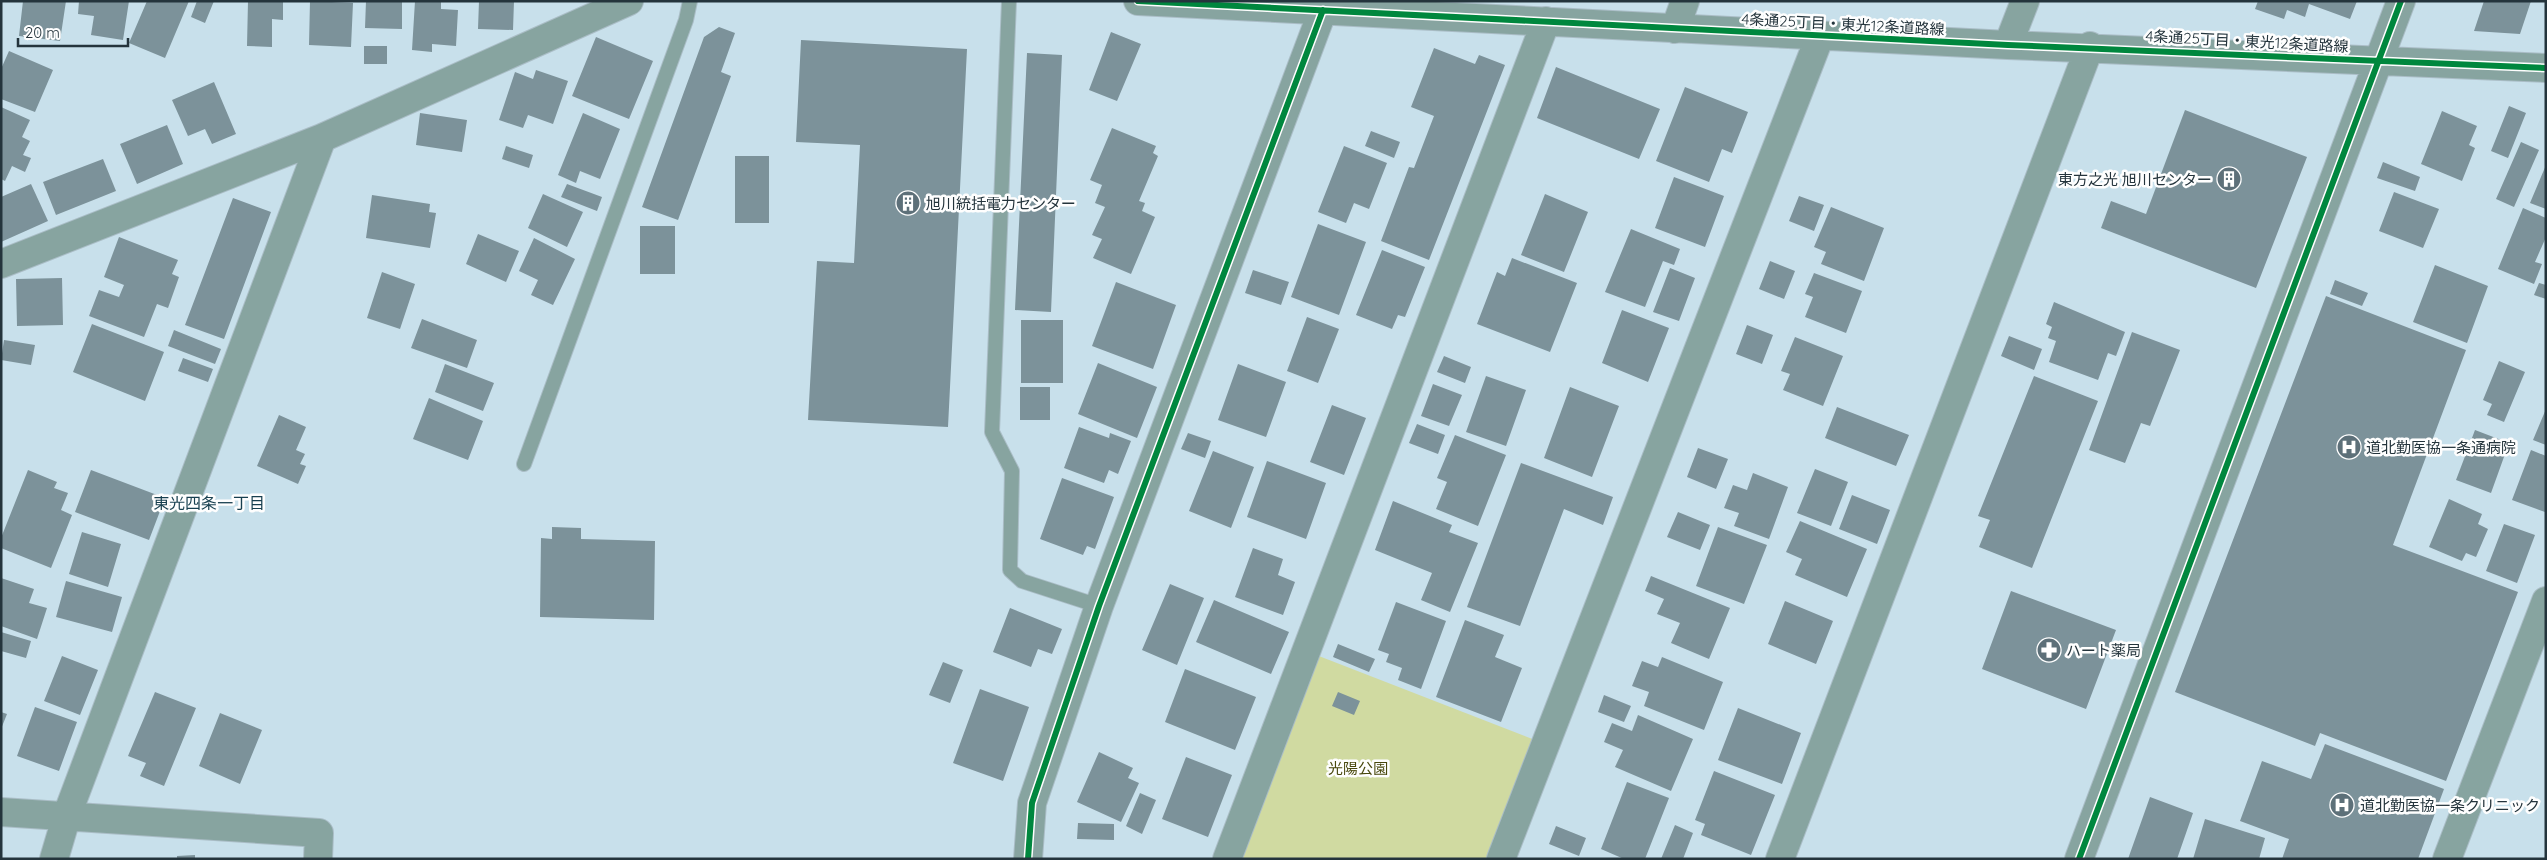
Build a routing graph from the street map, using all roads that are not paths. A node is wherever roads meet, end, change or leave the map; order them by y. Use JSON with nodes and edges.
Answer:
{"nodes":[{"id":1,"x":628,"y":1,"type":"edge"},
{"id":2,"x":690,"y":1,"type":"edge"},
{"id":3,"x":1009,"y":1,"type":"edge"},
{"id":4,"x":1138,"y":1,"type":"edge"},
{"id":5,"x":1685,"y":1,"type":"edge"},
{"id":6,"x":2025,"y":1,"type":"edge"},
{"id":7,"x":2401,"y":1,"type":"edge"},
{"id":8,"x":1324,"y":6,"type":"edge"},
{"id":9,"x":1546,"y":21,"type":"junction"},
{"id":10,"x":1675,"y":28,"type":"junction"},
{"id":11,"x":1820,"y":36,"type":"junction"},
{"id":12,"x":2008,"y":45,"type":"junction"},
{"id":13,"x":2090,"y":46,"type":"junction"},
{"id":14,"x":2378,"y":60,"type":"junction"},
{"id":15,"x":2546,"y":68,"type":"edge"},
{"id":16,"x":322,"y":138,"type":"junction"},
{"id":17,"x":1,"y":264,"type":"edge"},
{"id":18,"x":524,"y":464,"type":"dead end"},
{"id":19,"x":2546,"y":601,"type":"edge"},
{"id":20,"x":1099,"y":606,"type":"junction"},
{"id":21,"x":1,"y":812,"type":"edge"},
{"id":22,"x":67,"y":815,"type":"junction"},
{"id":23,"x":54,"y":859,"type":"edge"},
{"id":24,"x":318,"y":859,"type":"edge"},
{"id":25,"x":1028,"y":859,"type":"edge"},
{"id":26,"x":1227,"y":859,"type":"edge"},
{"id":27,"x":1501,"y":859,"type":"edge"},
{"id":28,"x":1780,"y":859,"type":"edge"},
{"id":29,"x":2079,"y":859,"type":"edge"},
{"id":30,"x":2447,"y":859,"type":"edge"}],
"edges":[{"from":1,"to":16,"type":"street"},
{"from":2,"to":18,"type":"lane"},
{"from":3,"to":20,"type":"lane"},
{"from":4,"to":8,"type":"street","name":"4条通25丁目・東光12条道路線"},
{"from":5,"to":10,"type":"street"},
{"from":6,"to":12,"type":"street"},
{"from":7,"to":14,"type":"street"},
{"from":8,"to":9,"type":"street","name":"4条通25丁目・東光12条道路線"},
{"from":8,"to":20,"type":"street"},
{"from":9,"to":10,"type":"street","name":"4条通25丁目・東光12条道路線"},
{"from":9,"to":26,"type":"street"},
{"from":10,"to":11,"type":"street","name":"4条通25丁目・東光12条道路線"},
{"from":11,"to":12,"type":"street","name":"4条通25丁目・東光12条道路線"},
{"from":11,"to":27,"type":"street"},
{"from":12,"to":13,"type":"street","name":"4条通25丁目・東光12条道路線"},
{"from":13,"to":14,"type":"street","name":"4条通25丁目・東光12条道路線"},
{"from":13,"to":28,"type":"street"},
{"from":14,"to":15,"type":"street","name":"4条通25丁目・東光12条道路線"},
{"from":14,"to":29,"type":"street"},
{"from":16,"to":17,"type":"street"},
{"from":16,"to":22,"type":"street"},
{"from":19,"to":30,"type":"street"},
{"from":20,"to":25,"type":"street"},
{"from":21,"to":22,"type":"street"},
{"from":22,"to":23,"type":"street"},
{"from":22,"to":24,"type":"street"}]}
